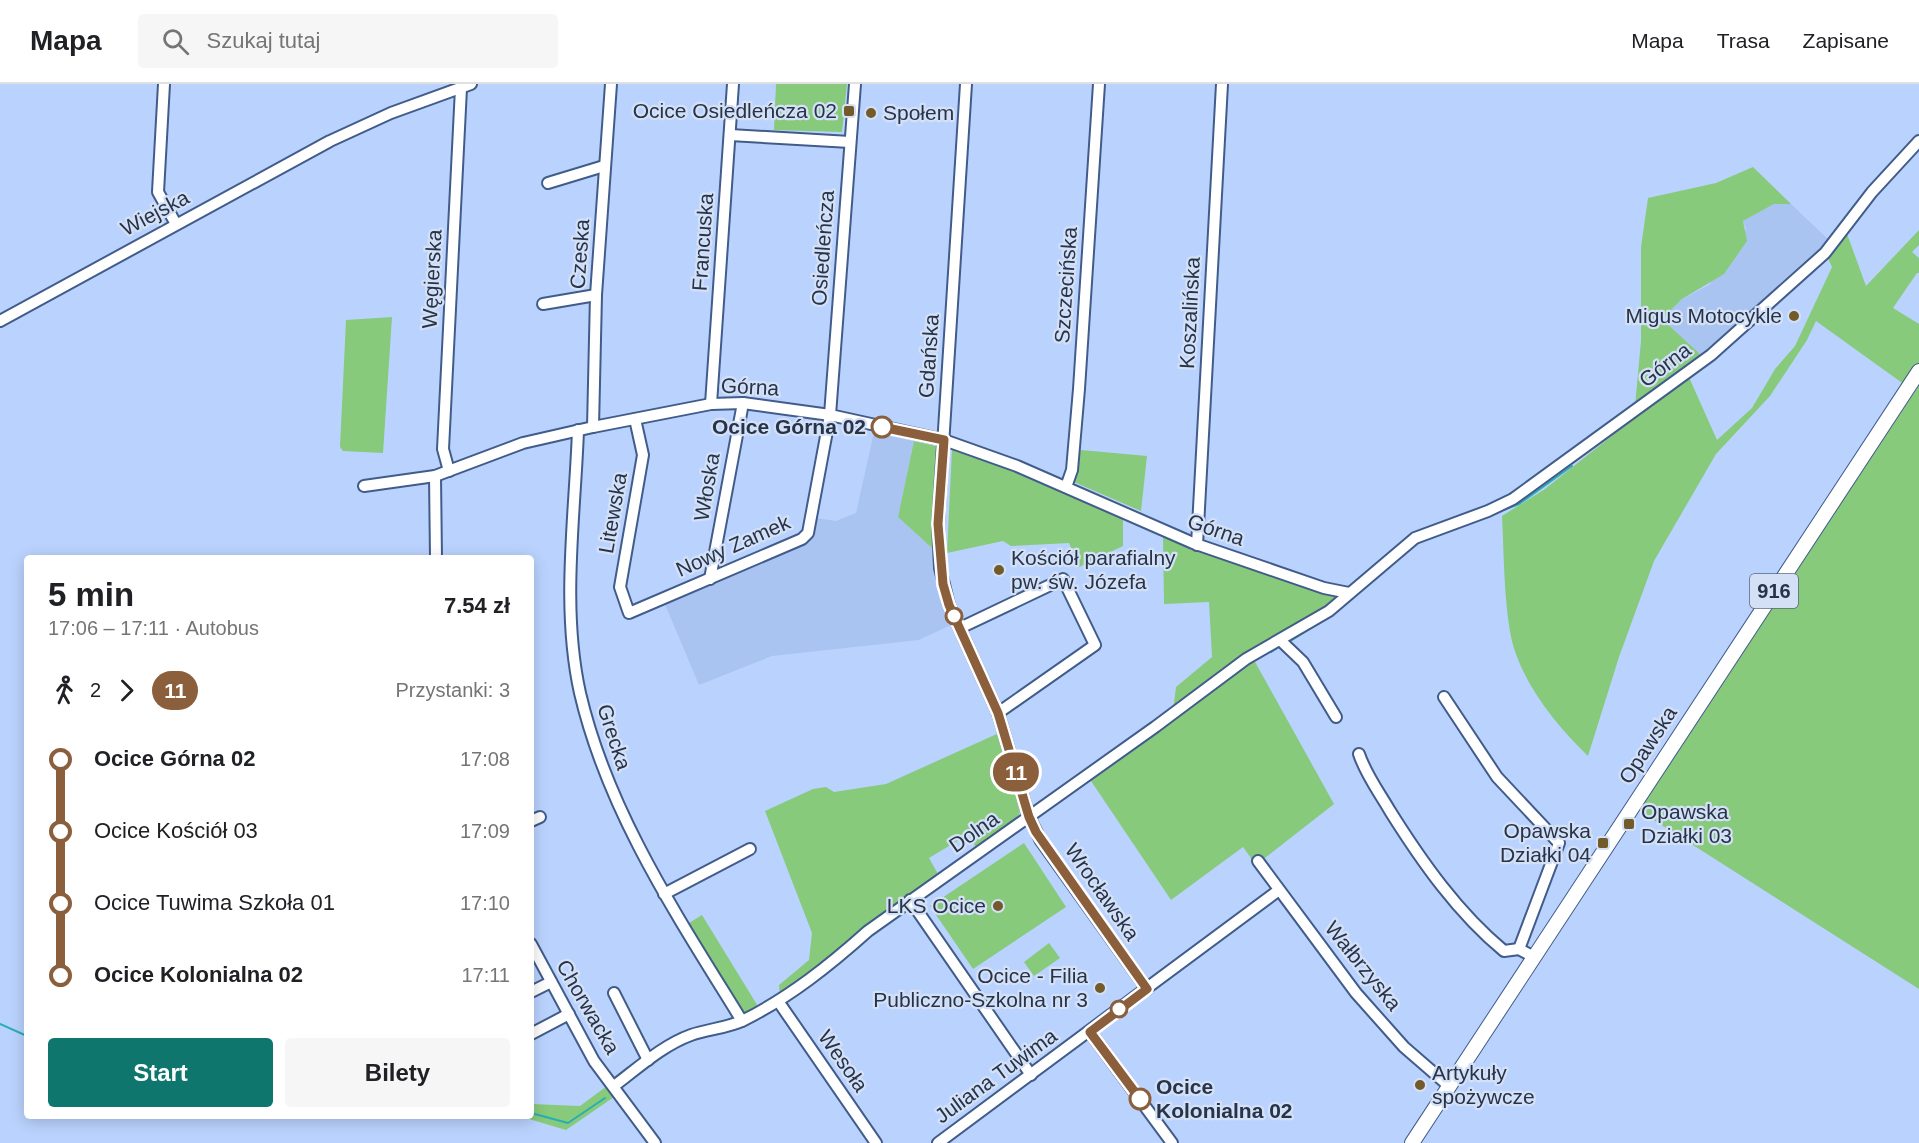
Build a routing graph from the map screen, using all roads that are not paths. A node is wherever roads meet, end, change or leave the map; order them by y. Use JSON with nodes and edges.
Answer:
{"nodes":[{"id":1,"x":164,"y":84,"type":"edge"},
{"id":2,"x":611,"y":84,"type":"edge"},
{"id":3,"x":733,"y":84,"type":"edge"},
{"id":4,"x":855,"y":84,"type":"edge"},
{"id":5,"x":966,"y":84,"type":"edge"},
{"id":6,"x":1099,"y":84,"type":"edge"},
{"id":7,"x":1222,"y":84,"type":"edge"},
{"id":8,"x":466,"y":86,"type":"edge"},
{"id":9,"x":730,"y":135,"type":"junction"},
{"id":10,"x":1919,"y":141,"type":"edge"},
{"id":11,"x":850,"y":142,"type":"junction"},
{"id":12,"x":604,"y":166,"type":"junction"},
{"id":13,"x":548,"y":183,"type":"dead end"},
{"id":14,"x":176,"y":224,"type":"junction"},
{"id":15,"x":596,"y":295,"type":"junction"},
{"id":16,"x":543,"y":304,"type":"dead end"},
{"id":17,"x":0,"y":321,"type":"edge"},
{"id":18,"x":1919,"y":371,"type":"edge"},
{"id":19,"x":743,"y":403,"type":"junction"},
{"id":20,"x":711,"y":404,"type":"junction"},
{"id":21,"x":830,"y":415,"type":"junction"},
{"id":22,"x":635,"y":419,"type":"junction"},
{"id":23,"x":593,"y":427,"type":"junction"},
{"id":24,"x":578,"y":430,"type":"junction"},
{"id":25,"x":944,"y":440,"type":"junction"},
{"id":26,"x":449,"y":471,"type":"junction"},
{"id":27,"x":435,"y":476,"type":"junction"},
{"id":28,"x":364,"y":486,"type":"dead end"},
{"id":29,"x":1066,"y":487,"type":"junction"},
{"id":30,"x":1197,"y":545,"type":"junction"},
{"id":31,"x":436,"y":555,"type":"edge"},
{"id":32,"x":710,"y":579,"type":"junction"},
{"id":33,"x":1349,"y":593,"type":"junction"},
{"id":34,"x":629,"y":613,"type":"joint"},
{"id":35,"x":960,"y":628,"type":"junction"},
{"id":36,"x":1283,"y":644,"type":"junction"},
{"id":37,"x":1444,"y":696,"type":"dead end"},
{"id":38,"x":998,"y":713,"type":"junction"},
{"id":39,"x":1336,"y":717,"type":"dead end"},
{"id":40,"x":1359,"y":754,"type":"dead end"},
{"id":41,"x":1029,"y":817,"type":"junction"},
{"id":42,"x":750,"y":849,"type":"dead end"},
{"id":43,"x":1258,"y":861,"type":"dead end"},
{"id":44,"x":1279,"y":890,"type":"junction"},
{"id":45,"x":664,"y":894,"type":"junction"},
{"id":46,"x":910,"y":900,"type":"junction"},
{"id":47,"x":1518,"y":949,"type":"junction"},
{"id":48,"x":534,"y":954,"type":"edge"},
{"id":49,"x":1534,"y":957,"type":"junction"},
{"id":50,"x":551,"y":982,"type":"junction"},
{"id":51,"x":1147,"y":989,"type":"junction"},
{"id":52,"x":534,"y":990,"type":"edge"},
{"id":53,"x":614,"y":993,"type":"dead end"},
{"id":54,"x":778,"y":1001,"type":"junction"},
{"id":55,"x":569,"y":1014,"type":"junction"},
{"id":56,"x":742,"y":1021,"type":"junction"},
{"id":57,"x":534,"y":1032,"type":"edge"},
{"id":58,"x":1090,"y":1032,"type":"junction"},
{"id":59,"x":648,"y":1060,"type":"junction"},
{"id":60,"x":1031,"y":1075,"type":"junction"},
{"id":61,"x":614,"y":1086,"type":"junction"},
{"id":62,"x":1449,"y":1086,"type":"junction"},
{"id":63,"x":656,"y":1143,"type":"edge"},
{"id":64,"x":876,"y":1143,"type":"edge"},
{"id":65,"x":938,"y":1143,"type":"edge"},
{"id":66,"x":1172,"y":1143,"type":"edge"},
{"id":67,"x":1412,"y":1143,"type":"edge"}],
"edges":[{"from":1,"to":14,"type":"street"},
{"from":2,"to":12,"type":"street","name":"Czeska"},
{"from":3,"to":9,"type":"street","name":"Francuska"},
{"from":4,"to":11,"type":"street","name":"Osiedleńcza"},
{"from":5,"to":25,"type":"street","name":"Gdańska"},
{"from":6,"to":29,"type":"street","name":"Szczecińska"},
{"from":7,"to":30,"type":"street","name":"Koszalińska"},
{"from":8,"to":14,"type":"street","name":"Wiejska"},
{"from":8,"to":26,"type":"street","name":"Węgierska"},
{"from":9,"to":11,"type":"street"},
{"from":9,"to":20,"type":"street","name":"Francuska"},
{"from":10,"to":33,"type":"street","name":"Górna"},
{"from":11,"to":21,"type":"street","name":"Osiedleńcza"},
{"from":12,"to":13,"type":"street"},
{"from":12,"to":15,"type":"street","name":"Czeska"},
{"from":14,"to":17,"type":"street","name":"Wiejska"},
{"from":15,"to":16,"type":"street"},
{"from":15,"to":23,"type":"street","name":"Czeska"},
{"from":18,"to":49,"type":"main road","name":"Opawska","number":"916"},
{"from":19,"to":20,"type":"street","name":"Górna"},
{"from":19,"to":21,"type":"street","name":"Górna"},
{"from":19,"to":32,"type":"street","name":"Włoska"},
{"from":20,"to":22,"type":"street","name":"Górna"},
{"from":21,"to":25,"type":"street","name":"Górna"},
{"from":21,"to":32,"type":"street","name":"Nowy Zamek"},
{"from":22,"to":23,"type":"street","name":"Górna"},
{"from":22,"to":34,"type":"street","name":"Litewska"},
{"from":23,"to":24,"type":"street","name":"Górna"},
{"from":24,"to":26,"type":"street","name":"Górna"},
{"from":24,"to":45,"type":"street","name":"Grecka"},
{"from":25,"to":29,"type":"street","name":"Górna"},
{"from":25,"to":35,"type":"street","name":"Gdańska"},
{"from":26,"to":27,"type":"street","name":"Górna"},
{"from":27,"to":28,"type":"street","name":"Górna"},
{"from":27,"to":31,"type":"street"},
{"from":29,"to":30,"type":"street","name":"Górna"},
{"from":30,"to":33,"type":"street","name":"Górna"},
{"from":32,"to":34,"type":"street","name":"Nowy Zamek"},
{"from":33,"to":36,"type":"street","name":"Dolna"},
{"from":35,"to":38,"type":"street","name":"Gdańska"},
{"from":35,"to":38,"type":"street"},
{"from":36,"to":39,"type":"street"},
{"from":36,"to":41,"type":"street","name":"Dolna"},
{"from":37,"to":47,"type":"street"},
{"from":38,"to":41,"type":"street","name":"Gdańska"},
{"from":40,"to":47,"type":"street"},
{"from":41,"to":46,"type":"street","name":"Dolna"},
{"from":41,"to":51,"type":"street","name":"Wrocławska"},
{"from":42,"to":45,"type":"street"},
{"from":43,"to":44,"type":"street","name":"Wałbrzyska"},
{"from":44,"to":51,"type":"street","name":"Juliana Tuwima"},
{"from":44,"to":62,"type":"street","name":"Wałbrzyska"},
{"from":45,"to":56,"type":"street","name":"Grecka"},
{"from":46,"to":54,"type":"street","name":"Dolna"},
{"from":46,"to":60,"type":"street"},
{"from":47,"to":49,"type":"street"},
{"from":48,"to":50,"type":"street","name":"Chorwacka"},
{"from":49,"to":62,"type":"main road","name":"Opawska","number":"916"},
{"from":50,"to":52,"type":"street"},
{"from":50,"to":55,"type":"street","name":"Chorwacka"},
{"from":51,"to":58,"type":"street","name":"Juliana Tuwima"},
{"from":53,"to":59,"type":"street"},
{"from":54,"to":56,"type":"street","name":"Dolna"},
{"from":54,"to":64,"type":"street","name":"Wesoła"},
{"from":55,"to":57,"type":"street"},
{"from":55,"to":61,"type":"street","name":"Chorwacka"},
{"from":56,"to":59,"type":"street","name":"Dolna"},
{"from":58,"to":60,"type":"street","name":"Juliana Tuwima"},
{"from":58,"to":66,"type":"street"},
{"from":59,"to":61,"type":"street","name":"Dolna"},
{"from":60,"to":65,"type":"street","name":"Juliana Tuwima"},
{"from":61,"to":63,"type":"street","name":"Chorwacka"},
{"from":62,"to":67,"type":"main road","name":"Opawska","number":"916"}]}
